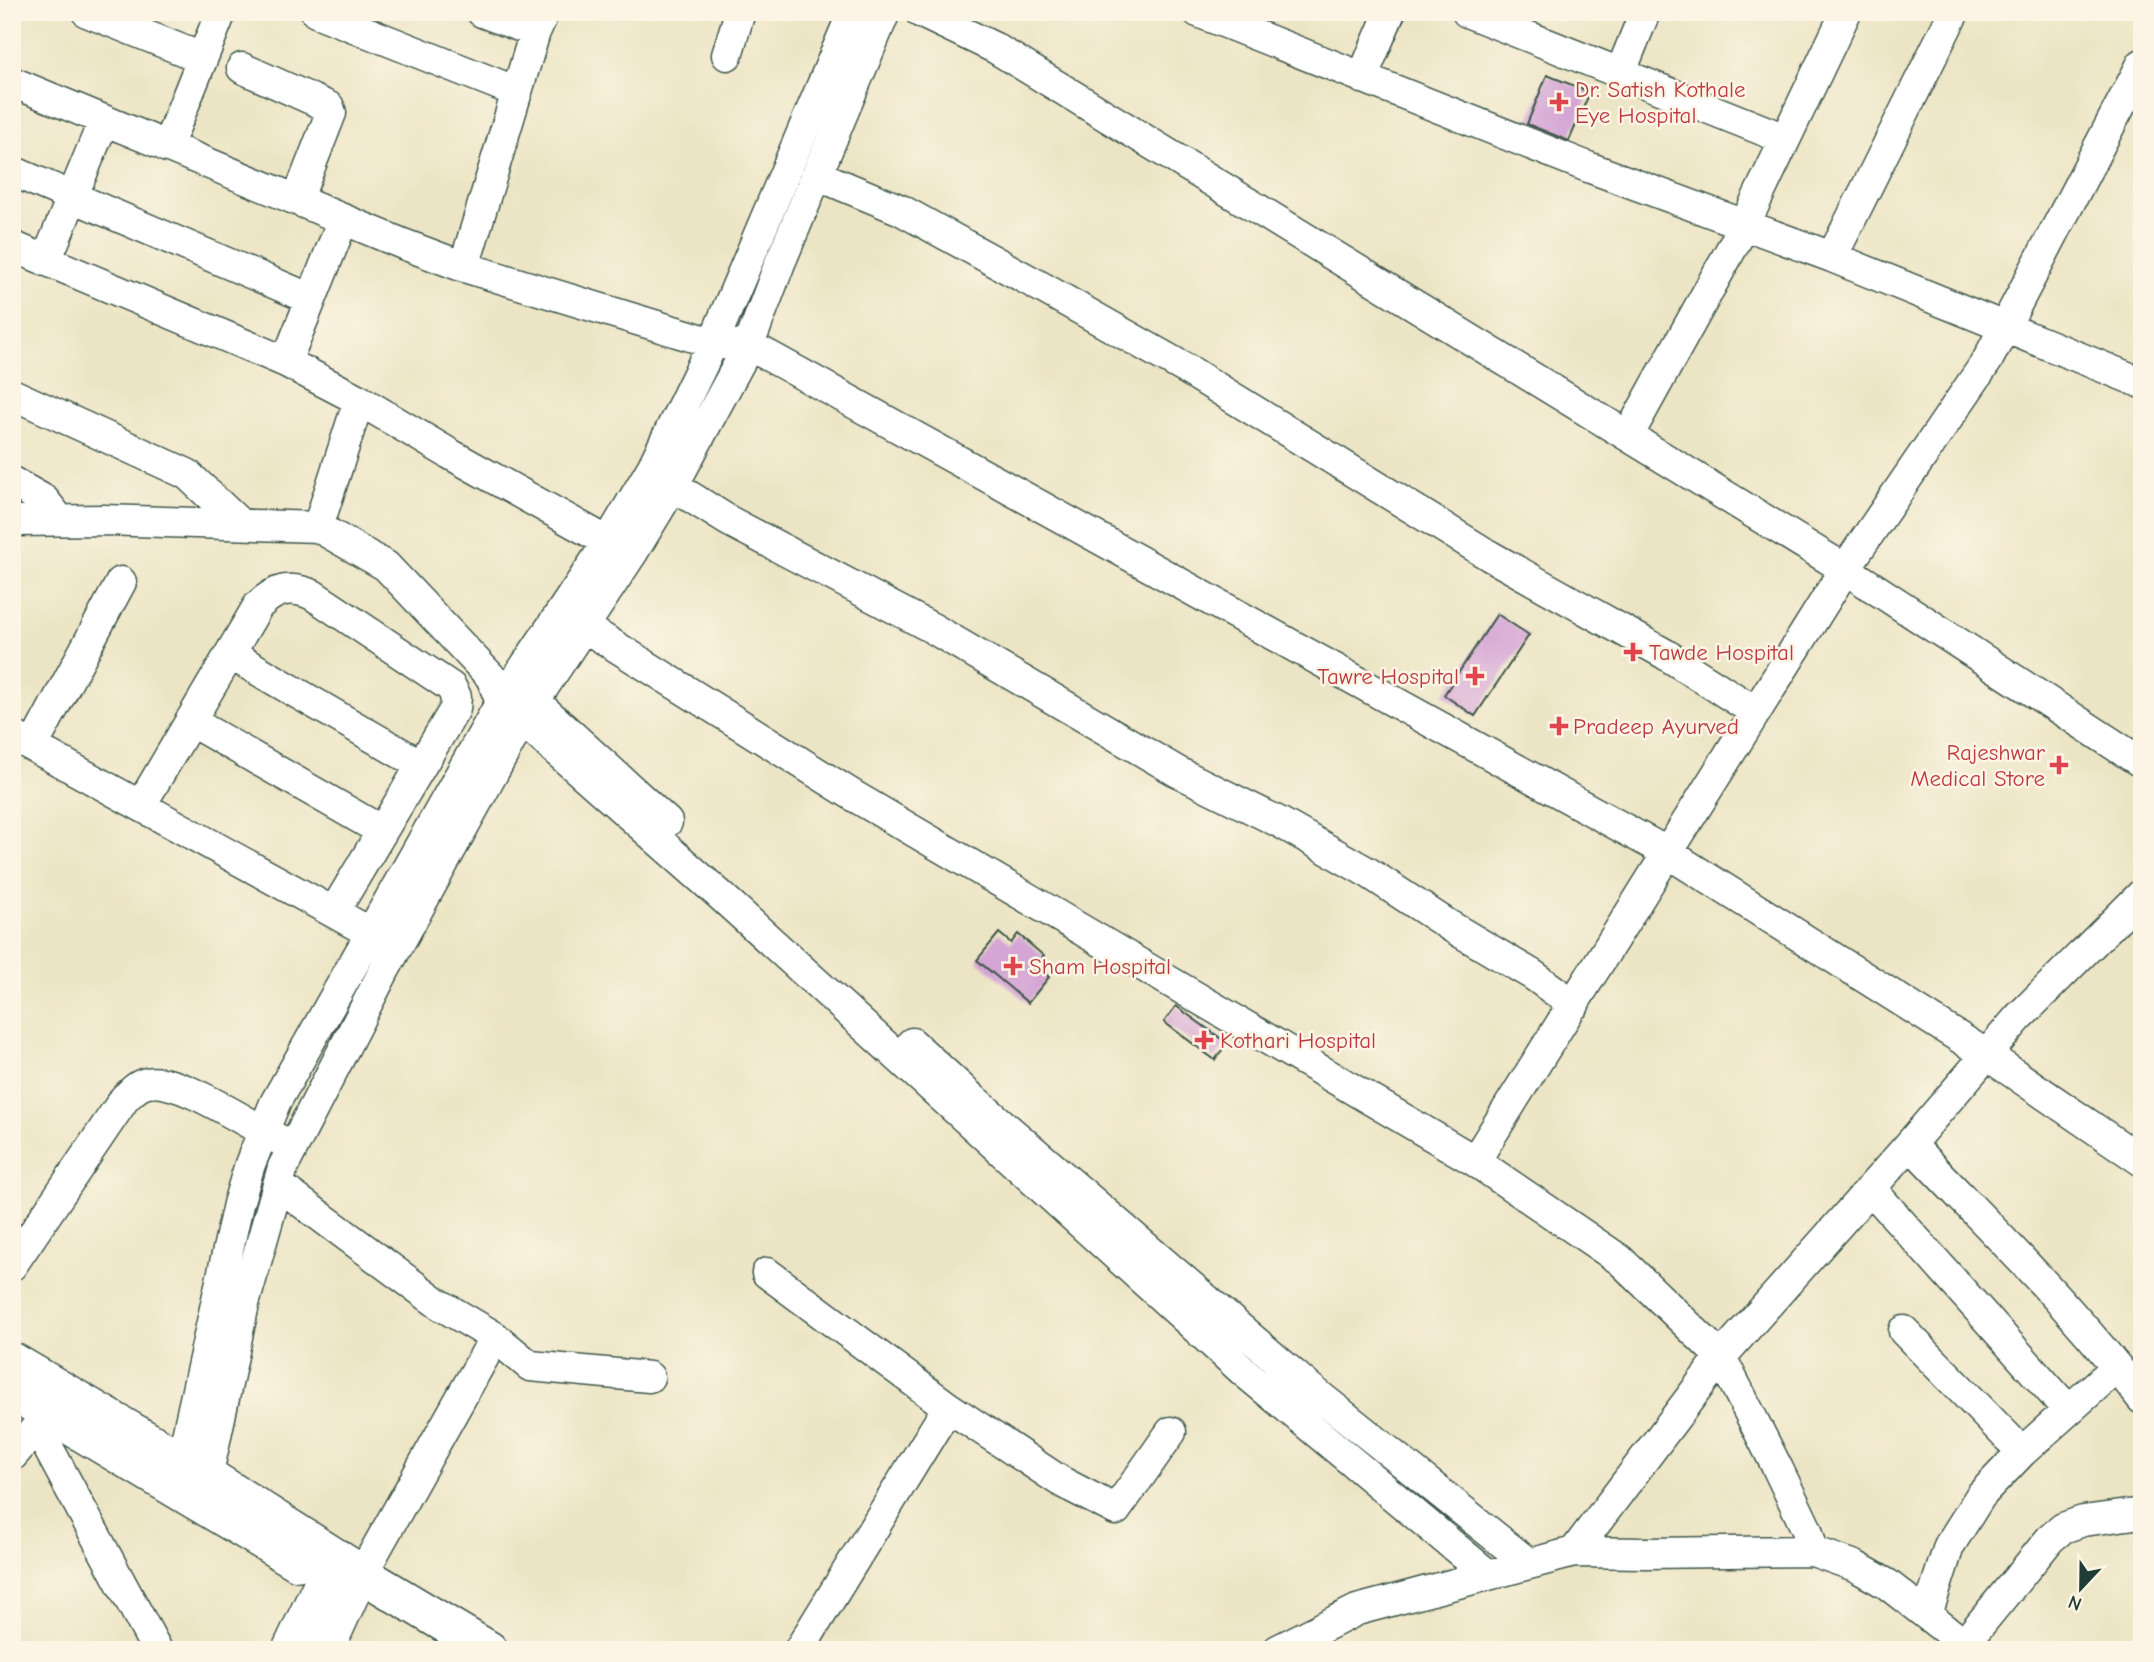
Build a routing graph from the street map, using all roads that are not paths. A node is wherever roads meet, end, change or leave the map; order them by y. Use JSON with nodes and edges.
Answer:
{"nodes":[{"id":1,"x":87,"y":12,"type":"edge"},
{"id":2,"x":221,"y":12,"type":"edge"},
{"id":3,"x":316,"y":12,"type":"edge"},
{"id":4,"x":482,"y":12,"type":"edge"},
{"id":5,"x":740,"y":12,"type":"edge"},
{"id":6,"x":853,"y":12,"type":"edge"},
{"id":7,"x":885,"y":12,"type":"edge"},
{"id":8,"x":920,"y":12,"type":"edge"},
{"id":9,"x":1198,"y":12,"type":"edge"},
{"id":10,"x":1390,"y":12,"type":"edge"},
{"id":11,"x":1467,"y":12,"type":"edge"},
{"id":12,"x":1645,"y":12,"type":"edge"},
{"id":13,"x":1846,"y":12,"type":"edge"},
{"id":14,"x":1954,"y":12,"type":"edge"},
{"id":15,"x":539,"y":22,"type":"edge"},
{"id":16,"x":1517,"y":22,"type":"edge"},
{"id":17,"x":727,"y":55,"type":"dead end"},
{"id":18,"x":202,"y":58,"type":"junction"},
{"id":19,"x":2142,"y":64,"type":"edge"},
{"id":20,"x":242,"y":68,"type":"dead end"},
{"id":21,"x":1620,"y":74,"type":"junction"},
{"id":22,"x":1362,"y":78,"type":"junction"},
{"id":23,"x":12,"y":82,"type":"edge"},
{"id":24,"x":517,"y":92,"type":"junction"},
{"id":25,"x":104,"y":121,"type":"junction"},
{"id":26,"x":1785,"y":139,"type":"junction"},
{"id":27,"x":167,"y":147,"type":"junction"},
{"id":28,"x":12,"y":171,"type":"edge"},
{"id":29,"x":817,"y":175,"type":"junction"},
{"id":30,"x":72,"y":197,"type":"junction"},
{"id":31,"x":297,"y":201,"type":"junction"},
{"id":32,"x":344,"y":220,"type":"junction"},
{"id":33,"x":1744,"y":226,"type":"junction"},
{"id":34,"x":12,"y":246,"type":"edge"},
{"id":35,"x":1832,"y":257,"type":"junction"},
{"id":36,"x":46,"y":261,"type":"junction"},
{"id":37,"x":464,"y":267,"type":"junction"},
{"id":38,"x":311,"y":299,"type":"junction"},
{"id":39,"x":2004,"y":328,"type":"junction"},
{"id":40,"x":713,"y":343,"type":"junction"},
{"id":41,"x":749,"y":345,"type":"junction"},
{"id":42,"x":286,"y":362,"type":"junction"},
{"id":43,"x":2142,"y":383,"type":"edge"},
{"id":44,"x":12,"y":394,"type":"edge"},
{"id":45,"x":359,"y":400,"type":"junction"},
{"id":46,"x":1628,"y":436,"type":"junction"},
{"id":47,"x":12,"y":482,"type":"edge"},
{"id":48,"x":673,"y":486,"type":"junction"},
{"id":49,"x":12,"y":520,"type":"edge"},
{"id":50,"x":60,"y":520,"type":"junction"},
{"id":51,"x":240,"y":524,"type":"junction"},
{"id":52,"x":318,"y":527,"type":"junction"},
{"id":53,"x":608,"y":542,"type":"junction"},
{"id":54,"x":1845,"y":569,"type":"junction"},
{"id":55,"x":121,"y":582,"type":"dead end"},
{"id":56,"x":572,"y":619,"type":"junction"},
{"id":57,"x":230,"y":654,"type":"junction"},
{"id":58,"x":513,"y":696,"type":"junction"},
{"id":59,"x":1756,"y":712,"type":"junction"},
{"id":60,"x":190,"y":721,"type":"junction"},
{"id":61,"x":22,"y":741,"type":"edge"},
{"id":62,"x":2142,"y":763,"type":"edge"},
{"id":63,"x":421,"y":765,"type":"junction"},
{"id":64,"x":141,"y":805,"type":"junction"},
{"id":65,"x":382,"y":831,"type":"junction"},
{"id":66,"x":1668,"y":853,"type":"junction"},
{"id":67,"x":2137,"y":908,"type":"edge"},
{"id":68,"x":334,"y":912,"type":"junction"},
{"id":69,"x":371,"y":933,"type":"junction"},
{"id":70,"x":1574,"y":1005,"type":"junction"},
{"id":71,"x":1987,"y":1055,"type":"junction"},
{"id":72,"x":984,"y":1122,"type":"junction"},
{"id":73,"x":263,"y":1133,"type":"junction"},
{"id":74,"x":1910,"y":1144,"type":"junction"},
{"id":75,"x":294,"y":1147,"type":"junction"},
{"id":76,"x":1475,"y":1161,"type":"junction"},
{"id":77,"x":2142,"y":1161,"type":"edge"},
{"id":78,"x":278,"y":1185,"type":"junction"},
{"id":79,"x":1871,"y":1189,"type":"junction"},
{"id":80,"x":12,"y":1265,"type":"edge"},
{"id":81,"x":767,"y":1273,"type":"dead end"},
{"id":82,"x":1903,"y":1331,"type":"dead end"},
{"id":83,"x":495,"y":1338,"type":"junction"},
{"id":84,"x":1721,"y":1357,"type":"junction"},
{"id":85,"x":12,"y":1361,"type":"edge"},
{"id":86,"x":2117,"y":1367,"type":"junction"},
{"id":87,"x":649,"y":1377,"type":"dead end"},
{"id":88,"x":12,"y":1391,"type":"edge"},
{"id":89,"x":2142,"y":1399,"type":"edge"},
{"id":90,"x":948,"y":1407,"type":"junction"},
{"id":91,"x":2068,"y":1410,"type":"junction"},
{"id":92,"x":41,"y":1419,"type":"junction"},
{"id":93,"x":1171,"y":1432,"type":"dead end"},
{"id":94,"x":2022,"y":1452,"type":"junction"},
{"id":95,"x":12,"y":1456,"type":"edge"},
{"id":96,"x":191,"y":1483,"type":"junction"},
{"id":97,"x":2142,"y":1513,"type":"edge"},
{"id":98,"x":1813,"y":1551,"type":"junction"},
{"id":99,"x":1574,"y":1552,"type":"junction"},
{"id":100,"x":1528,"y":1563,"type":"junction"},
{"id":101,"x":1487,"y":1574,"type":"junction"},
{"id":102,"x":346,"y":1583,"type":"junction"},
{"id":103,"x":1927,"y":1615,"type":"junction"},
{"id":104,"x":1965,"y":1647,"type":"edge"},
{"id":105,"x":157,"y":1650,"type":"edge"},
{"id":106,"x":291,"y":1650,"type":"edge"},
{"id":107,"x":325,"y":1650,"type":"edge"},
{"id":108,"x":442,"y":1650,"type":"edge"},
{"id":109,"x":489,"y":1650,"type":"edge"},
{"id":110,"x":799,"y":1650,"type":"edge"},
{"id":111,"x":1278,"y":1650,"type":"edge"}],
"edges":[{"from":1,"to":18,"type":"street"},
{"from":2,"to":18,"type":"street"},
{"from":3,"to":24,"type":"street"},
{"from":4,"to":15,"type":"street"},
{"from":5,"to":17,"type":"street"},
{"from":6,"to":40,"type":"street"},
{"from":7,"to":29,"type":"street"},
{"from":8,"to":46,"type":"street"},
{"from":9,"to":22,"type":"street"},
{"from":10,"to":22,"type":"street"},
{"from":11,"to":16,"type":"street"},
{"from":12,"to":21,"type":"street"},
{"from":13,"to":26,"type":"street"},
{"from":14,"to":35,"type":"street"},
{"from":15,"to":24,"type":"street"},
{"from":16,"to":21,"type":"street"},
{"from":18,"to":27,"type":"street"},
{"from":19,"to":39,"type":"street"},
{"from":20,"to":31,"type":"street"},
{"from":21,"to":26,"type":"street"},
{"from":22,"to":33,"type":"street"},
{"from":23,"to":25,"type":"street"},
{"from":24,"to":37,"type":"street"},
{"from":25,"to":27,"type":"street"},
{"from":25,"to":30,"type":"street"},
{"from":26,"to":33,"type":"street"},
{"from":27,"to":31,"type":"street"},
{"from":28,"to":30,"type":"street"},
{"from":29,"to":41,"type":"street"},
{"from":29,"to":59,"type":"street"},
{"from":30,"to":36,"type":"street"},
{"from":30,"to":38,"type":"street"},
{"from":31,"to":32,"type":"street"},
{"from":32,"to":37,"type":"street"},
{"from":32,"to":38,"type":"street"},
{"from":33,"to":35,"type":"street"},
{"from":33,"to":46,"type":"street"},
{"from":34,"to":36,"type":"street"},
{"from":35,"to":39,"type":"street"},
{"from":36,"to":42,"type":"street"},
{"from":37,"to":40,"type":"street"},
{"from":38,"to":42,"type":"street"},
{"from":39,"to":43,"type":"street"},
{"from":39,"to":54,"type":"street"},
{"from":40,"to":41,"type":"street"},
{"from":40,"to":53,"type":"street"},
{"from":41,"to":48,"type":"street"},
{"from":41,"to":66,"type":"street"},
{"from":42,"to":45,"type":"street"},
{"from":44,"to":51,"type":"street"},
{"from":45,"to":52,"type":"street"},
{"from":45,"to":53,"type":"street"},
{"from":46,"to":54,"type":"street"},
{"from":47,"to":50,"type":"street"},
{"from":48,"to":56,"type":"street"},
{"from":48,"to":70,"type":"street"},
{"from":49,"to":50,"type":"street"},
{"from":50,"to":51,"type":"street"},
{"from":51,"to":52,"type":"street"},
{"from":52,"to":58,"type":"street"},
{"from":53,"to":56,"type":"street"},
{"from":54,"to":59,"type":"street"},
{"from":54,"to":62,"type":"street"},
{"from":55,"to":61,"type":"street"},
{"from":56,"to":58,"type":"street"},
{"from":56,"to":76,"type":"street"},
{"from":57,"to":60,"type":"street"},
{"from":57,"to":63,"type":"street"},
{"from":57,"to":63,"type":"street"},
{"from":58,"to":69,"type":"street"},
{"from":58,"to":72,"type":"street"},
{"from":58,"to":75,"type":"street"},
{"from":59,"to":66,"type":"street"},
{"from":60,"to":64,"type":"street"},
{"from":60,"to":65,"type":"street"},
{"from":61,"to":64,"type":"street"},
{"from":63,"to":65,"type":"street"},
{"from":64,"to":68,"type":"street"},
{"from":65,"to":68,"type":"street"},
{"from":66,"to":70,"type":"street"},
{"from":66,"to":71,"type":"street"},
{"from":67,"to":71,"type":"street"},
{"from":68,"to":69,"type":"street"},
{"from":69,"to":73,"type":"street"},
{"from":70,"to":76,"type":"street"},
{"from":71,"to":74,"type":"street"},
{"from":71,"to":77,"type":"street"},
{"from":72,"to":100,"type":"street"},
{"from":72,"to":101,"type":"street"},
{"from":73,"to":75,"type":"street"},
{"from":73,"to":80,"type":"street"},
{"from":73,"to":96,"type":"street"},
{"from":74,"to":79,"type":"street"},
{"from":74,"to":86,"type":"street"},
{"from":75,"to":78,"type":"street"},
{"from":76,"to":84,"type":"street"},
{"from":78,"to":83,"type":"street"},
{"from":78,"to":96,"type":"street"},
{"from":79,"to":84,"type":"street"},
{"from":79,"to":91,"type":"street"},
{"from":81,"to":90,"type":"street"},
{"from":82,"to":94,"type":"street"},
{"from":83,"to":87,"type":"street"},
{"from":83,"to":102,"type":"street"},
{"from":84,"to":98,"type":"street"},
{"from":84,"to":99,"type":"street"},
{"from":85,"to":96,"type":"main road"},
{"from":86,"to":89,"type":"street"},
{"from":86,"to":91,"type":"street"},
{"from":88,"to":92,"type":"main road"},
{"from":90,"to":93,"type":"street"},
{"from":90,"to":110,"type":"street"},
{"from":91,"to":94,"type":"street"},
{"from":92,"to":95,"type":"street"},
{"from":92,"to":96,"type":"main road"},
{"from":92,"to":105,"type":"street"},
{"from":94,"to":103,"type":"street"},
{"from":96,"to":102,"type":"main road"},
{"from":97,"to":104,"type":"street"},
{"from":98,"to":99,"type":"street"},
{"from":98,"to":103,"type":"street"},
{"from":99,"to":100,"type":"street"},
{"from":100,"to":101,"type":"street"},
{"from":101,"to":111,"type":"street"},
{"from":102,"to":106,"type":"main road"},
{"from":102,"to":107,"type":"main road"},
{"from":102,"to":108,"type":"main road"},
{"from":102,"to":109,"type":"main road"},
{"from":103,"to":104,"type":"street"}]}
